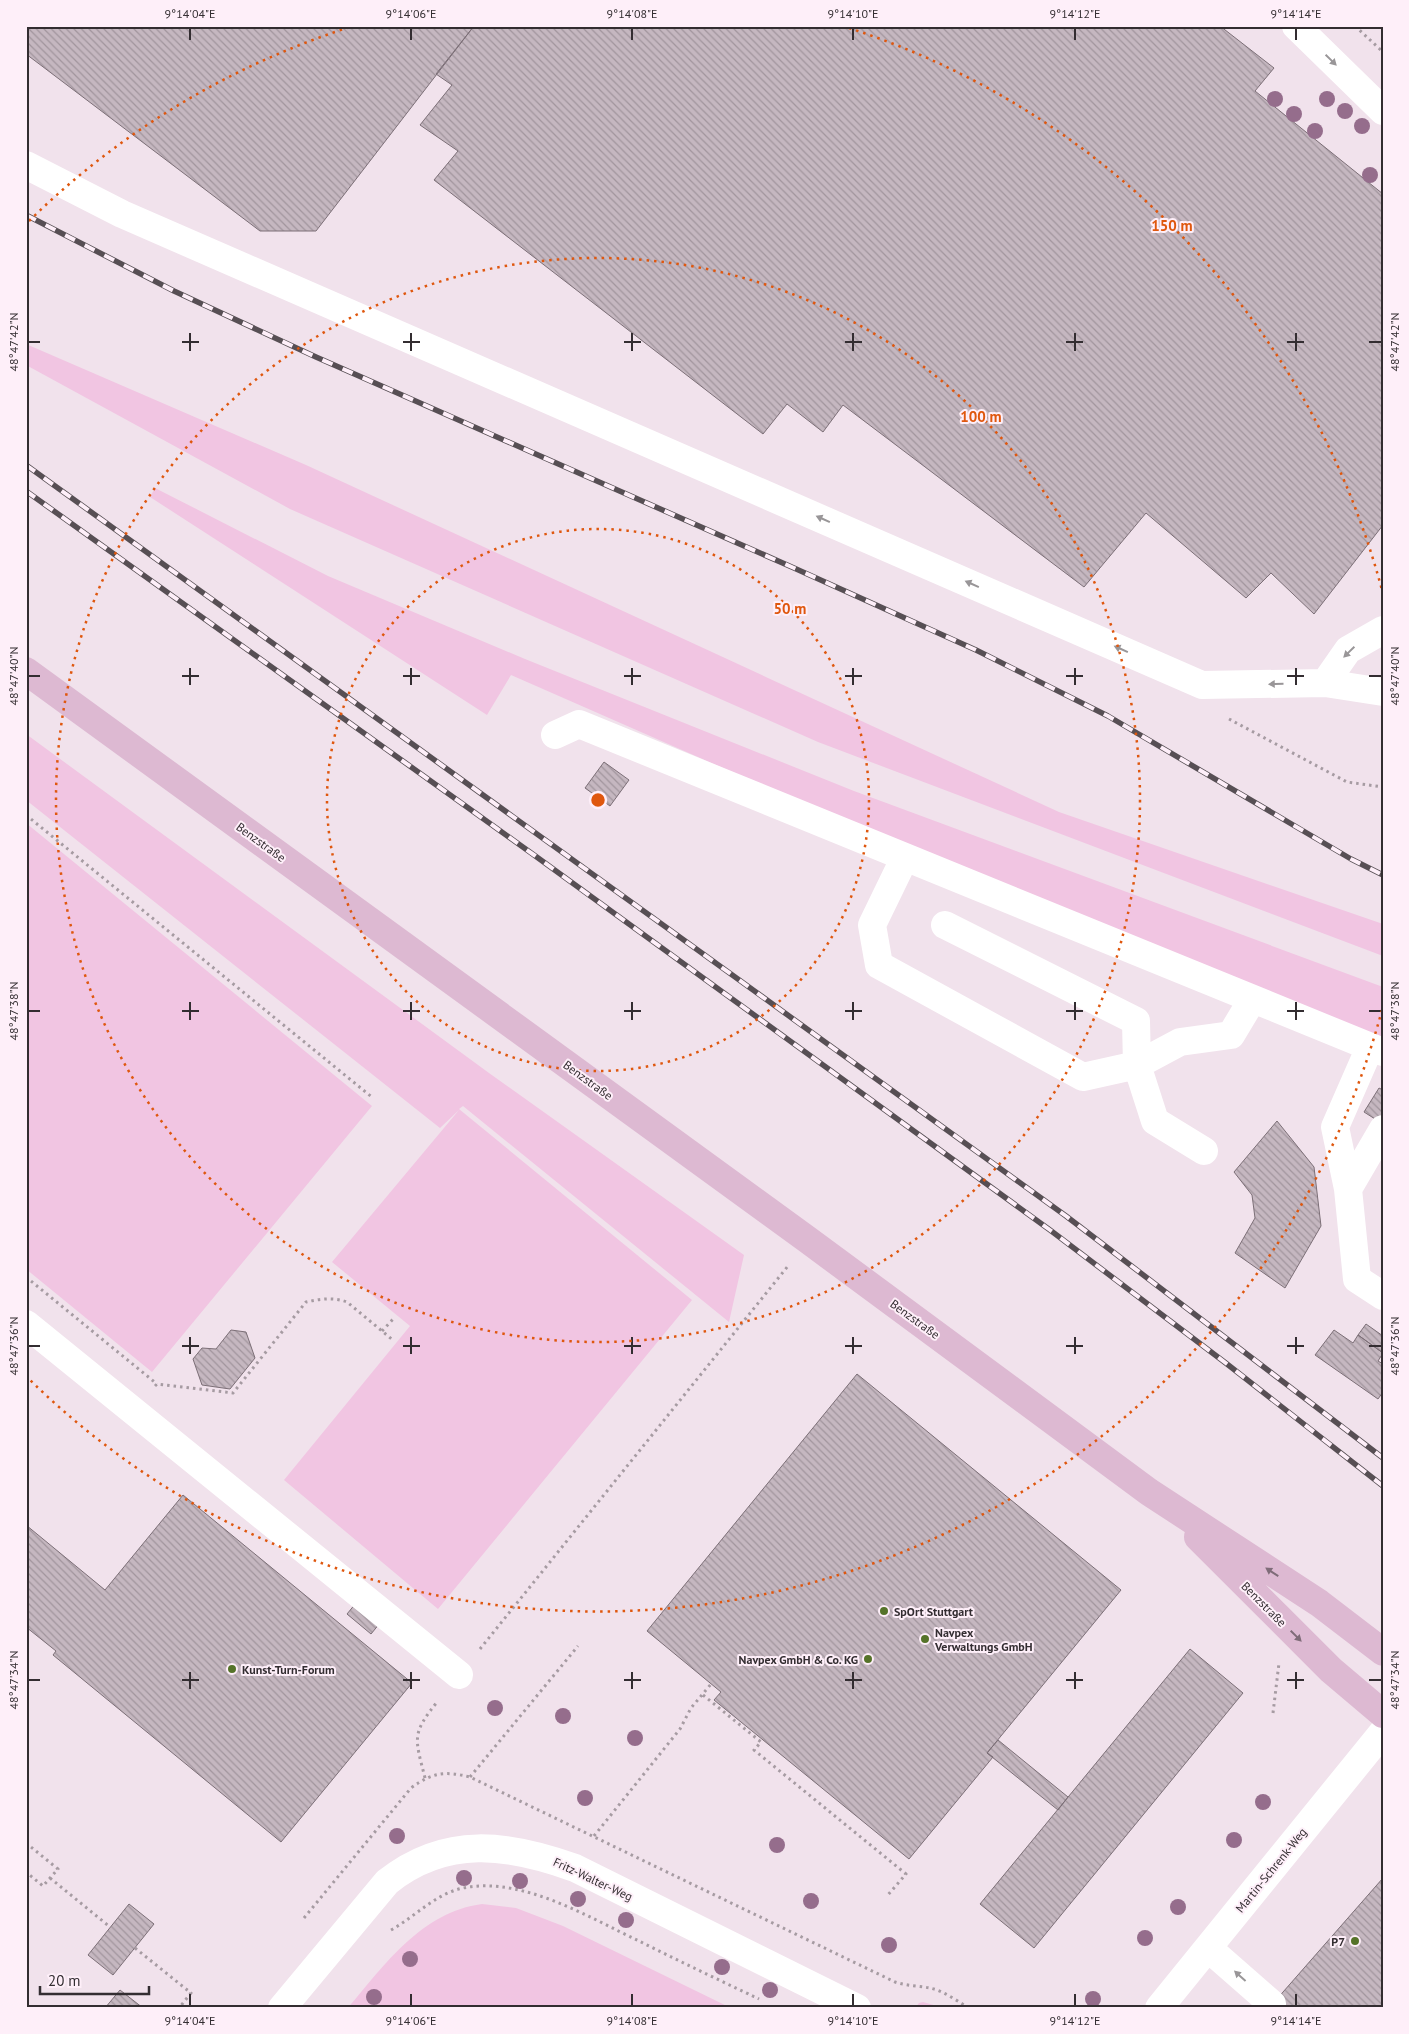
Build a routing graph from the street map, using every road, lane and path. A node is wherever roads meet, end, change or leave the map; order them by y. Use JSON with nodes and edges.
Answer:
{"nodes":[{"id":1,"x":1296,"y":26,"type":"edge"},
{"id":2,"x":1355,"y":26,"type":"edge"},
{"id":3,"x":1383,"y":52,"type":"edge"},
{"id":4,"x":1383,"y":111,"type":"edge"},
{"id":5,"x":26,"y":165,"type":"edge"},
{"id":6,"x":1383,"y":630,"type":"edge"},
{"id":7,"x":26,"y":671,"type":"edge"},
{"id":8,"x":1325,"y":683,"type":"junction"},
{"id":9,"x":1202,"y":684,"type":"junction"},
{"id":10,"x":1383,"y":692,"type":"edge"},
{"id":11,"x":555,"y":735,"type":"dead end"},
{"id":12,"x":1383,"y":787,"type":"edge"},
{"id":13,"x":26,"y":815,"type":"edge"},
{"id":14,"x":905,"y":857,"type":"junction"},
{"id":15,"x":945,"y":926,"type":"dead end"},
{"id":16,"x":1252,"y":1000,"type":"junction"},
{"id":17,"x":1376,"y":1050,"type":"edge"},
{"id":18,"x":1137,"y":1065,"type":"junction"},
{"id":19,"x":373,"y":1098,"type":"dead end"},
{"id":20,"x":1383,"y":1129,"type":"edge"},
{"id":21,"x":1204,"y":1151,"type":"dead end"},
{"id":22,"x":1348,"y":1189,"type":"junction"},
{"id":23,"x":808,"y":1240,"type":"junction"},
{"id":24,"x":26,"y":1278,"type":"edge"},
{"id":25,"x":1383,"y":1296,"type":"edge"},
{"id":26,"x":395,"y":1317,"type":"dead end"},
{"id":27,"x":26,"y":1324,"type":"edge"},
{"id":28,"x":382,"y":1331,"type":"junction"},
{"id":29,"x":394,"y":1341,"type":"dead end"},
{"id":30,"x":157,"y":1384,"type":"junction"},
{"id":31,"x":133,"y":1411,"type":"junction"},
{"id":32,"x":1149,"y":1492,"type":"junction"},
{"id":33,"x":578,"y":1646,"type":"dead end"},
{"id":34,"x":1383,"y":1652,"type":"edge"},
{"id":35,"x":1280,"y":1658,"type":"dead end"},
{"id":36,"x":459,"y":1675,"type":"junction"},
{"id":37,"x":711,"y":1684,"type":"dead end"},
{"id":38,"x":703,"y":1695,"type":"junction"},
{"id":39,"x":1273,"y":1713,"type":"dead end"},
{"id":40,"x":1383,"y":1714,"type":"edge"},
{"id":41,"x":1383,"y":1732,"type":"edge"},
{"id":42,"x":470,"y":1777,"type":"junction"},
{"id":43,"x":425,"y":1778,"type":"junction"},
{"id":44,"x":594,"y":1836,"type":"junction"},
{"id":45,"x":26,"y":1843,"type":"edge"},
{"id":46,"x":26,"y":1872,"type":"edge"},
{"id":47,"x":50,"y":1878,"type":"junction"},
{"id":48,"x":887,"y":1896,"type":"dead end"},
{"id":49,"x":304,"y":1918,"type":"dead end"},
{"id":50,"x":110,"y":1927,"type":"dead end"},
{"id":51,"x":388,"y":1932,"type":"dead end"},
{"id":52,"x":135,"y":1948,"type":"dead end"},
{"id":53,"x":1208,"y":1948,"type":"junction"},
{"id":54,"x":760,"y":1999,"type":"dead end"},
{"id":55,"x":1272,"y":2004,"type":"dead end"},
{"id":56,"x":180,"y":2008,"type":"edge"},
{"id":57,"x":282,"y":2008,"type":"edge"},
{"id":58,"x":857,"y":2008,"type":"edge"},
{"id":59,"x":970,"y":2008,"type":"edge"},
{"id":60,"x":1159,"y":2008,"type":"edge"}],
"edges":[{"from":1,"to":4,"type":"street","one_way":true},
{"from":2,"to":3,"type":"path"},
{"from":9,"to":5,"type":"street","one_way":true},
{"from":6,"to":8,"type":"street","one_way":true},
{"from":7,"to":23,"type":"main road","name":"Benzstraße"},
{"from":8,"to":9,"type":"street","one_way":true},
{"from":8,"to":10,"type":"street"},
{"from":9,"to":12,"type":"path"},
{"from":11,"to":14,"type":"street"},
{"from":13,"to":19,"type":"path"},
{"from":14,"to":16,"type":"street"},
{"from":14,"to":18,"type":"street"},
{"from":15,"to":18,"type":"street"},
{"from":16,"to":17,"type":"street"},
{"from":16,"to":18,"type":"street"},
{"from":17,"to":22,"type":"street"},
{"from":18,"to":21,"type":"street"},
{"from":20,"to":22,"type":"street"},
{"from":22,"to":25,"type":"street"},
{"from":23,"to":32,"type":"main road","name":"Benzstraße"},
{"from":23,"to":36,"type":"path"},
{"from":24,"to":30,"type":"path"},
{"from":26,"to":28,"type":"path"},
{"from":27,"to":31,"type":"street"},
{"from":28,"to":29,"type":"path"},
{"from":28,"to":30,"type":"path"},
{"from":30,"to":31,"type":"path"},
{"from":31,"to":36,"type":"street"},
{"from":34,"to":32,"type":"main road","name":"Benzstraße","one_way":true},
{"from":32,"to":40,"type":"main road","name":"Benzstraße","one_way":true},
{"from":33,"to":42,"type":"path"},
{"from":35,"to":39,"type":"path"},
{"from":36,"to":43,"type":"path"},
{"from":37,"to":38,"type":"path"},
{"from":38,"to":44,"type":"path"},
{"from":38,"to":48,"type":"path"},
{"from":41,"to":53,"type":"street","name":"Martin-Schrenk-Weg"},
{"from":42,"to":43,"type":"path"},
{"from":42,"to":44,"type":"path"},
{"from":43,"to":49,"type":"path"},
{"from":44,"to":59,"type":"path"},
{"from":45,"to":47,"type":"path"},
{"from":46,"to":47,"type":"path"},
{"from":47,"to":50,"type":"path"},
{"from":51,"to":54,"type":"path"},
{"from":52,"to":56,"type":"path"},
{"from":55,"to":53,"type":"street","one_way":true},
{"from":53,"to":60,"type":"street","name":"Martin-Schrenk-Weg"},
{"from":57,"to":58,"type":"street","name":"Fritz-Walter-Weg"}]}
